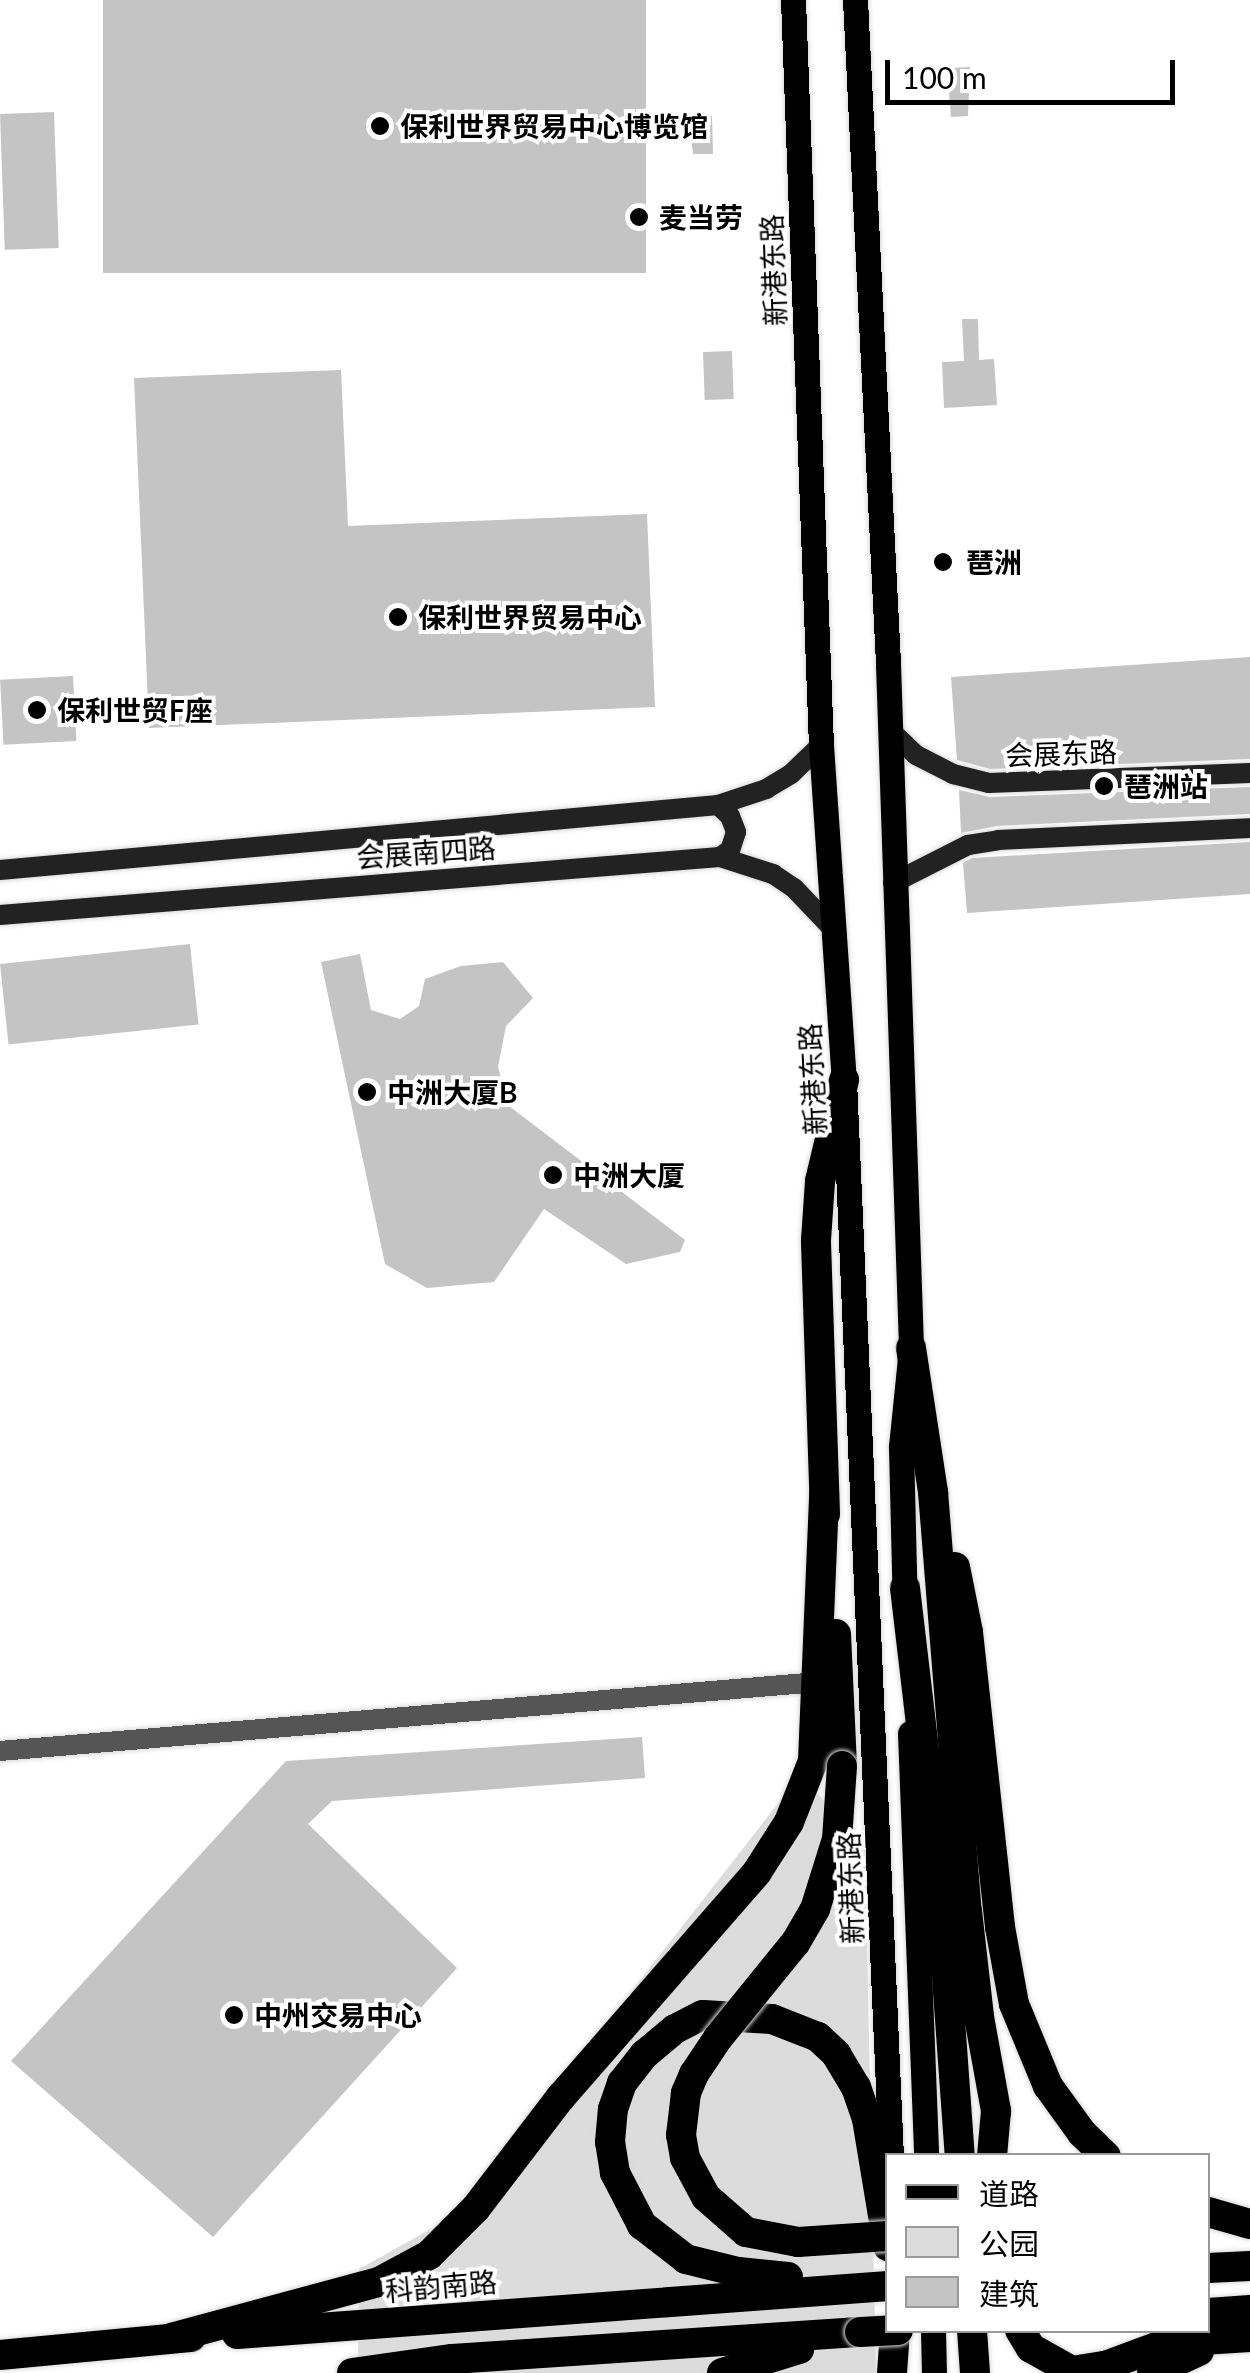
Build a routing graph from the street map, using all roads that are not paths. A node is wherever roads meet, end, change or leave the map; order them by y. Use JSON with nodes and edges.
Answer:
{"nodes":[{"id":1,"x":793,"y":0,"type":"edge"},
{"id":2,"x":855,"y":0,"type":"edge"},
{"id":3,"x":890,"y":730,"type":"junction"},
{"id":4,"x":820,"y":745,"type":"junction"},
{"id":5,"x":1250,"y":774,"type":"edge"},
{"id":6,"x":718,"y":805,"type":"junction"},
{"id":7,"x":1250,"y":828,"type":"edge"},
{"id":8,"x":720,"y":857,"type":"junction"},
{"id":9,"x":0,"y":870,"type":"edge"},
{"id":10,"x":893,"y":883,"type":"junction"},
{"id":11,"x":0,"y":915,"type":"edge"},
{"id":12,"x":832,"y":928,"type":"junction"},
{"id":13,"x":844,"y":1080,"type":"junction"},
{"id":14,"x":911,"y":1348,"type":"junction"},
{"id":15,"x":933,"y":1492,"type":"junction"},
{"id":16,"x":824,"y":1495,"type":"junction"},
{"id":17,"x":905,"y":1588,"type":"junction"},
{"id":18,"x":818,"y":1682,"type":"junction"},
{"id":19,"x":0,"y":1751,"type":"edge"},
{"id":20,"x":891,"y":2153,"type":"edge"},
{"id":21,"x":926,"y":2153,"type":"edge"},
{"id":22,"x":960,"y":2153,"type":"edge"},
{"id":23,"x":992,"y":2153,"type":"edge"},
{"id":24,"x":1103,"y":2153,"type":"edge"},
{"id":25,"x":1210,"y":2213,"type":"edge"},
{"id":26,"x":1250,"y":2227,"type":"edge"},
{"id":27,"x":885,"y":2228,"type":"edge"},
{"id":28,"x":885,"y":2236,"type":"edge"},
{"id":29,"x":1210,"y":2236,"type":"edge"},
{"id":30,"x":1250,"y":2266,"type":"edge"},
{"id":31,"x":1210,"y":2268,"type":"edge"},
{"id":32,"x":796,"y":2285,"type":"junction"},
{"id":33,"x":884,"y":2286,"type":"edge"},
{"id":34,"x":1250,"y":2310,"type":"edge"},
{"id":35,"x":1210,"y":2313,"type":"edge"},
{"id":36,"x":885,"y":2331,"type":"edge"},
{"id":37,"x":896,"y":2333,"type":"edge"},
{"id":38,"x":896,"y":2333,"type":"edge"},
{"id":39,"x":933,"y":2333,"type":"edge"},
{"id":40,"x":972,"y":2333,"type":"edge"},
{"id":41,"x":1022,"y":2333,"type":"edge"},
{"id":42,"x":171,"y":2338,"type":"junction"},
{"id":43,"x":1250,"y":2339,"type":"edge"},
{"id":44,"x":797,"y":2343,"type":"junction"},
{"id":45,"x":0,"y":2354,"type":"edge"},
{"id":46,"x":352,"y":2373,"type":"edge"},
{"id":47,"x":722,"y":2373,"type":"edge"},
{"id":48,"x":892,"y":2373,"type":"edge"},
{"id":49,"x":899,"y":2373,"type":"edge"},
{"id":50,"x":934,"y":2373,"type":"edge"},
{"id":51,"x":974,"y":2373,"type":"edge"},
{"id":52,"x":1152,"y":2373,"type":"edge"}],
"edges":[{"from":1,"to":4,"type":"main road","name":"新港东路"},
{"from":2,"to":3,"type":"main road"},
{"from":3,"to":5,"type":"street","name":"会展东路"},
{"from":3,"to":10,"type":"main road"},
{"from":4,"to":6,"type":"street","name":"会展南四路"},
{"from":4,"to":12,"type":"main road","name":"新港东路"},
{"from":6,"to":8,"type":"street"},
{"from":6,"to":9,"type":"street","name":"会展南四路"},
{"from":7,"to":10,"type":"street"},
{"from":8,"to":11,"type":"street","name":"会展南四路"},
{"from":8,"to":12,"type":"street","name":"会展南四路"},
{"from":10,"to":14,"type":"main road"},
{"from":12,"to":13,"type":"main road","name":"新港东路"},
{"from":13,"to":16,"type":"highway"},
{"from":13,"to":20,"type":"main road","name":"新港东路"},
{"from":14,"to":15,"type":"highway"},
{"from":14,"to":17,"type":"main road"},
{"from":15,"to":23,"type":"highway"},
{"from":15,"to":24,"type":"highway"},
{"from":16,"to":18,"type":"highway"},
{"from":16,"to":28,"type":"highway","bridge":true},
{"from":17,"to":21,"type":"main road"},
{"from":17,"to":22,"type":"highway"},
{"from":18,"to":19,"type":"street"},
{"from":18,"to":42,"type":"highway"},
{"from":25,"to":26,"type":"highway"},
{"from":26,"to":29,"type":"highway"},
{"from":27,"to":32,"type":"highway"},
{"from":30,"to":31,"type":"highway"},
{"from":32,"to":33,"type":"highway","name":"科韵南路"},
{"from":32,"to":42,"type":"highway","name":"科韵南路"},
{"from":34,"to":35,"type":"highway"},
{"from":36,"to":44,"type":"highway","bridge":true},
{"from":37,"to":48,"type":"highway"},
{"from":38,"to":49,"type":"main road"},
{"from":39,"to":50,"type":"main road"},
{"from":40,"to":51,"type":"highway"},
{"from":41,"to":43,"type":"highway"},
{"from":42,"to":45,"type":"highway","name":"科韵南路"},
{"from":43,"to":52,"type":"highway"},
{"from":44,"to":46,"type":"highway"},
{"from":44,"to":47,"type":"highway"}]}
